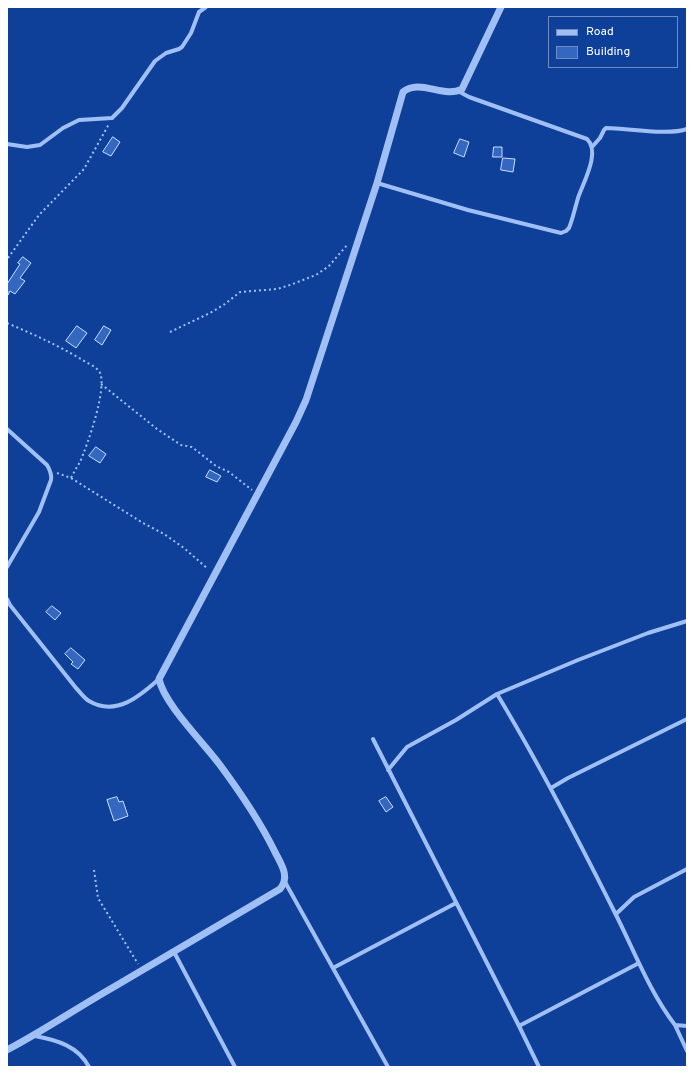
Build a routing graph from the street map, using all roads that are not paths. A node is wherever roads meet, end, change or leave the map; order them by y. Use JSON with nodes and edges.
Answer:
{"nodes":[{"id":1,"x":206,"y":7,"type":"edge"},
{"id":2,"x":501,"y":7,"type":"edge"},
{"id":3,"x":458,"y":91,"type":"junction"},
{"id":4,"x":687,"y":129,"type":"edge"},
{"id":5,"x":7,"y":144,"type":"edge"},
{"id":6,"x":592,"y":147,"type":"junction"},
{"id":7,"x":377,"y":182,"type":"junction"},
{"id":8,"x":7,"y":429,"type":"edge"},
{"id":9,"x":7,"y":567,"type":"edge"},
{"id":10,"x":7,"y":599,"type":"edge"},
{"id":11,"x":687,"y":620,"type":"edge"},
{"id":12,"x":159,"y":678,"type":"junction"},
{"id":13,"x":497,"y":694,"type":"junction"},
{"id":14,"x":687,"y":719,"type":"edge"},
{"id":15,"x":373,"y":739,"type":"dead end"},
{"id":16,"x":388,"y":770,"type":"junction"},
{"id":17,"x":551,"y":788,"type":"junction"},
{"id":18,"x":687,"y":869,"type":"edge"},
{"id":19,"x":285,"y":882,"type":"junction"},
{"id":20,"x":456,"y":903,"type":"junction"},
{"id":21,"x":616,"y":914,"type":"junction"},
{"id":22,"x":174,"y":952,"type":"junction"},
{"id":23,"x":639,"y":962,"type":"junction"},
{"id":24,"x":333,"y":968,"type":"junction"},
{"id":25,"x":675,"y":1025,"type":"junction"},
{"id":26,"x":519,"y":1026,"type":"junction"},
{"id":27,"x":687,"y":1026,"type":"edge"},
{"id":28,"x":35,"y":1036,"type":"junction"},
{"id":29,"x":7,"y":1050,"type":"edge"},
{"id":30,"x":687,"y":1051,"type":"edge"},
{"id":31,"x":89,"y":1067,"type":"edge"},
{"id":32,"x":235,"y":1067,"type":"edge"},
{"id":33,"x":388,"y":1067,"type":"edge"},
{"id":34,"x":539,"y":1067,"type":"edge"}],
"edges":[{"from":1,"to":5,"type":"street"},
{"from":2,"to":3,"type":"street"},
{"from":3,"to":6,"type":"street"},
{"from":3,"to":7,"type":"street"},
{"from":4,"to":6,"type":"street"},
{"from":6,"to":7,"type":"street"},
{"from":7,"to":12,"type":"street"},
{"from":8,"to":9,"type":"street"},
{"from":10,"to":12,"type":"street"},
{"from":11,"to":13,"type":"street"},
{"from":12,"to":19,"type":"street"},
{"from":13,"to":16,"type":"street"},
{"from":13,"to":17,"type":"street"},
{"from":14,"to":17,"type":"street"},
{"from":15,"to":16,"type":"street"},
{"from":16,"to":20,"type":"street"},
{"from":17,"to":21,"type":"street"},
{"from":18,"to":21,"type":"street"},
{"from":19,"to":22,"type":"street"},
{"from":19,"to":24,"type":"street"},
{"from":20,"to":24,"type":"street"},
{"from":20,"to":26,"type":"street"},
{"from":21,"to":23,"type":"street"},
{"from":22,"to":28,"type":"street"},
{"from":22,"to":32,"type":"street"},
{"from":23,"to":25,"type":"street"},
{"from":23,"to":26,"type":"street"},
{"from":24,"to":33,"type":"street"},
{"from":25,"to":27,"type":"street"},
{"from":25,"to":30,"type":"street"},
{"from":26,"to":34,"type":"street"},
{"from":28,"to":29,"type":"street"},
{"from":28,"to":31,"type":"street"}]}
